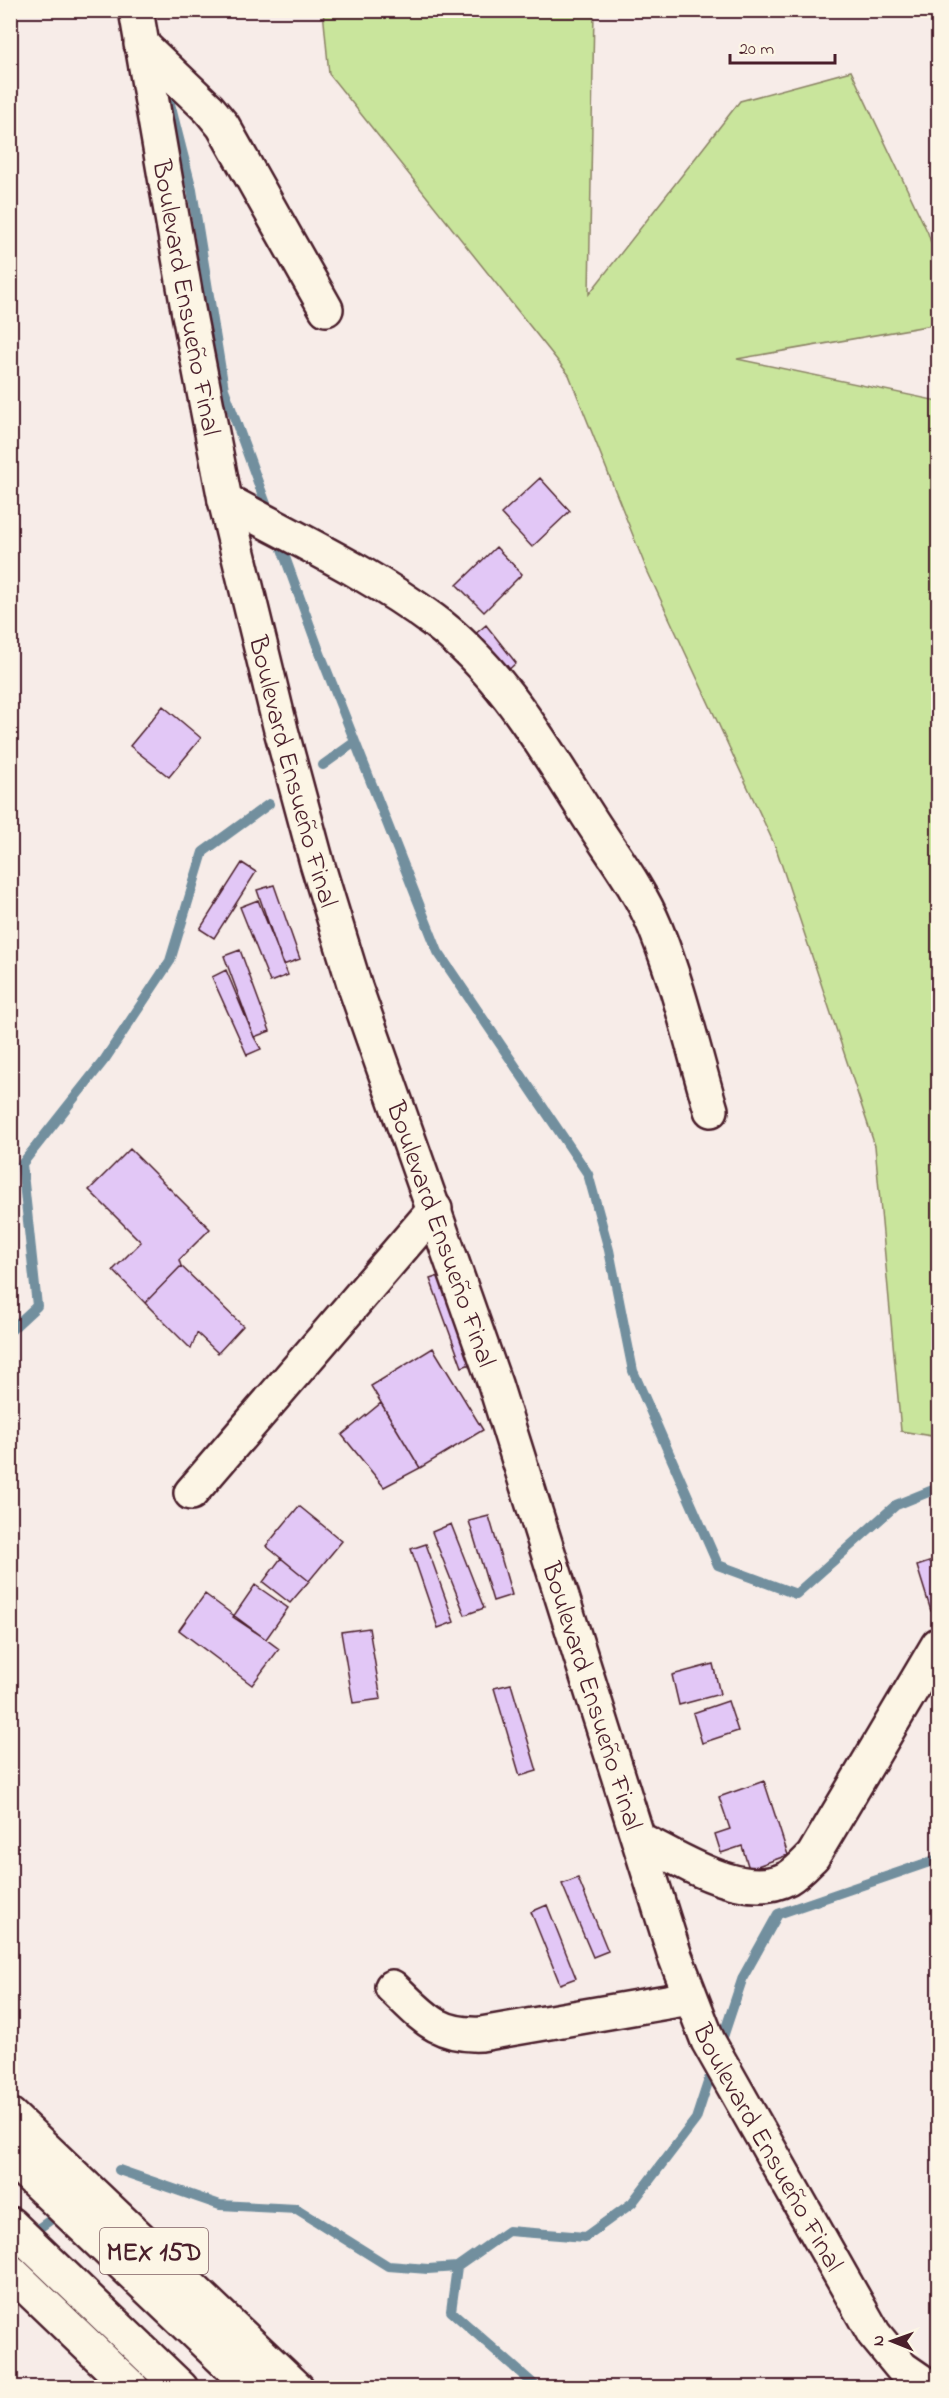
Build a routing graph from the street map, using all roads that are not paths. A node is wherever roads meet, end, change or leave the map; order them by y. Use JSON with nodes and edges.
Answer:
{"nodes":[{"id":1,"x":136,"y":10,"type":"edge"},
{"id":2,"x":141,"y":44,"type":"junction"},
{"id":3,"x":326,"y":309,"type":"dead end"},
{"id":4,"x":225,"y":500,"type":"junction"},
{"id":5,"x":711,"y":1110,"type":"dead end"},
{"id":6,"x":435,"y":1209,"type":"junction"},
{"id":7,"x":191,"y":1493,"type":"dead end"},
{"id":8,"x":938,"y":1645,"type":"edge"},
{"id":9,"x":639,"y":1839,"type":"junction"},
{"id":10,"x":392,"y":1987,"type":"dead end"},
{"id":11,"x":690,"y":1998,"type":"junction"},
{"id":12,"x":10,"y":2115,"type":"edge"},
{"id":13,"x":10,"y":2157,"type":"edge"},
{"id":14,"x":10,"y":2224,"type":"edge"},
{"id":15,"x":10,"y":2271,"type":"edge"},
{"id":16,"x":132,"y":2388,"type":"edge"},
{"id":17,"x":181,"y":2388,"type":"edge"},
{"id":18,"x":253,"y":2388,"type":"edge"},
{"id":19,"x":297,"y":2388,"type":"edge"},
{"id":20,"x":931,"y":2388,"type":"edge"}],
"edges":[{"from":1,"to":2,"type":"main road","name":"Boulevard Ensueño Final"},
{"from":2,"to":3,"type":"main road"},
{"from":2,"to":4,"type":"main road","name":"Boulevard Ensueño Final"},
{"from":4,"to":5,"type":"main road"},
{"from":4,"to":6,"type":"main road","name":"Boulevard Ensueño Final"},
{"from":6,"to":7,"type":"main road"},
{"from":6,"to":9,"type":"main road","name":"Boulevard Ensueño Final"},
{"from":8,"to":9,"type":"main road"},
{"from":9,"to":11,"type":"main road","name":"Boulevard Ensueño Final"},
{"from":10,"to":11,"type":"main road"},
{"from":11,"to":20,"type":"main road","name":"Boulevard Ensueño Final"},
{"from":12,"to":19,"type":"main road","number":"MEX 15D"},
{"from":13,"to":18,"type":"main road","number":"MEX 15D"},
{"from":14,"to":17,"type":"main road","number":"MEX 15D"},
{"from":15,"to":16,"type":"main road"}]}
